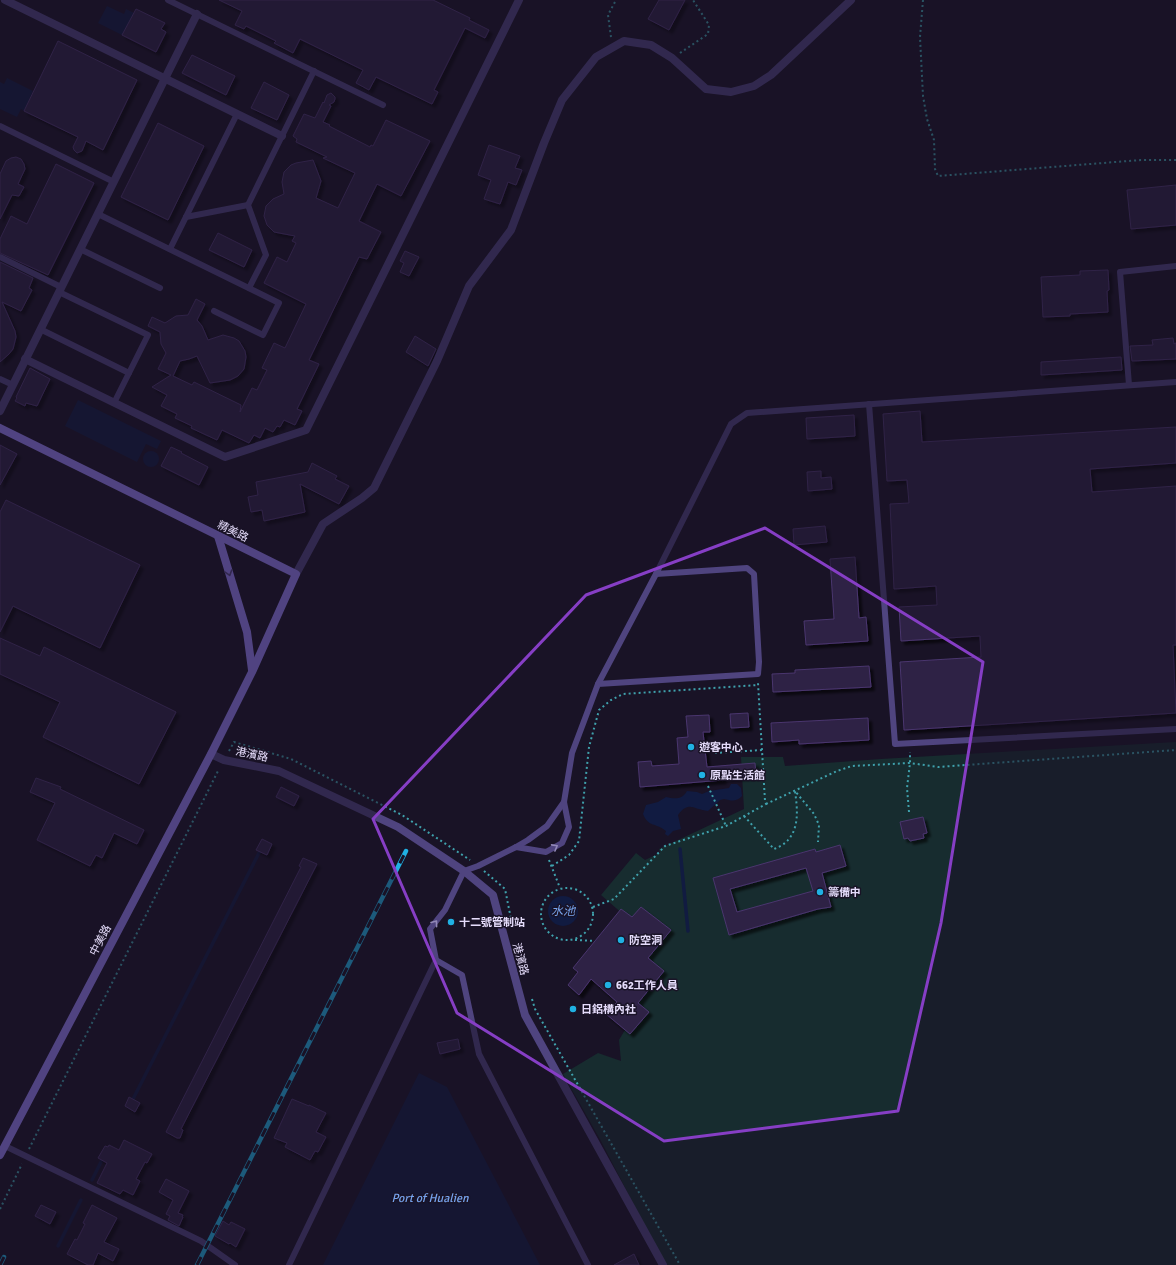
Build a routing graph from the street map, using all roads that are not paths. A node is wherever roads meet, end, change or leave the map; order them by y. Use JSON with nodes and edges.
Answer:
{"nodes":[{"id":1,"x":5,"y":0,"type":"edge"},
{"id":2,"x":168,"y":0,"type":"edge"},
{"id":3,"x":519,"y":0,"type":"edge"},
{"id":4,"x":851,"y":0,"type":"edge"},
{"id":5,"x":197,"y":14,"type":"junction"},
{"id":6,"x":314,"y":71,"type":"junction"},
{"id":7,"x":165,"y":78,"type":"junction"},
{"id":8,"x":383,"y":105,"type":"dead end"},
{"id":9,"x":237,"y":114,"type":"junction"},
{"id":10,"x":0,"y":126,"type":"edge"},
{"id":11,"x":282,"y":136,"type":"junction"},
{"id":12,"x":114,"y":182,"type":"junction"},
{"id":13,"x":248,"y":205,"type":"junction"},
{"id":14,"x":98,"y":214,"type":"junction"},
{"id":15,"x":186,"y":217,"type":"junction"},
{"id":16,"x":80,"y":249,"type":"junction"},
{"id":17,"x":170,"y":249,"type":"junction"},
{"id":18,"x":0,"y":257,"type":"edge"},
{"id":19,"x":1176,"y":266,"type":"edge"},
{"id":20,"x":160,"y":288,"type":"dead end"},
{"id":21,"x":250,"y":288,"type":"junction"},
{"id":22,"x":60,"y":289,"type":"junction"},
{"id":23,"x":214,"y":311,"type":"dead end"},
{"id":24,"x":40,"y":329,"type":"junction"},
{"id":25,"x":25,"y":359,"type":"junction"},
{"id":26,"x":129,"y":372,"type":"junction"},
{"id":27,"x":0,"y":379,"type":"edge"},
{"id":28,"x":1176,"y":382,"type":"edge"},
{"id":29,"x":13,"y":385,"type":"junction"},
{"id":30,"x":1128,"y":385,"type":"junction"},
{"id":31,"x":114,"y":403,"type":"junction"},
{"id":32,"x":868,"y":404,"type":"junction"},
{"id":33,"x":0,"y":411,"type":"edge"},
{"id":34,"x":0,"y":428,"type":"edge"},
{"id":35,"x":218,"y":536,"type":"junction"},
{"id":36,"x":296,"y":574,"type":"junction"},
{"id":37,"x":656,"y":574,"type":"junction"},
{"id":38,"x":252,"y":672,"type":"junction"},
{"id":39,"x":598,"y":684,"type":"junction"},
{"id":40,"x":1176,"y":729,"type":"edge"},
{"id":41,"x":211,"y":754,"type":"junction"},
{"id":42,"x":564,"y":802,"type":"junction"},
{"id":43,"x":516,"y":847,"type":"junction"},
{"id":44,"x":464,"y":871,"type":"junction"},
{"id":45,"x":436,"y":960,"type":"junction"},
{"id":46,"x":5,"y":1146,"type":"junction"},
{"id":47,"x":0,"y":1155,"type":"edge"},
{"id":48,"x":235,"y":1265,"type":"edge"},
{"id":49,"x":289,"y":1265,"type":"edge"},
{"id":50,"x":588,"y":1265,"type":"edge"},
{"id":51,"x":663,"y":1265,"type":"edge"}],
"edges":[{"from":1,"to":7,"type":"street"},
{"from":2,"to":5,"type":"lane"},
{"from":3,"to":31,"type":"street"},
{"from":4,"to":36,"type":"street"},
{"from":5,"to":6,"type":"lane"},
{"from":5,"to":7,"type":"street"},
{"from":6,"to":8,"type":"lane"},
{"from":6,"to":11,"type":"lane"},
{"from":7,"to":9,"type":"street"},
{"from":7,"to":12,"type":"street"},
{"from":9,"to":11,"type":"street"},
{"from":9,"to":15,"type":"lane"},
{"from":10,"to":12,"type":"lane"},
{"from":11,"to":13,"type":"lane"},
{"from":12,"to":14,"type":"street"},
{"from":13,"to":15,"type":"lane"},
{"from":13,"to":21,"type":"lane"},
{"from":14,"to":16,"type":"street"},
{"from":14,"to":17,"type":"lane"},
{"from":15,"to":17,"type":"lane"},
{"from":16,"to":20,"type":"lane"},
{"from":16,"to":22,"type":"street"},
{"from":17,"to":21,"type":"lane"},
{"from":18,"to":22,"type":"lane"},
{"from":19,"to":30,"type":"lane"},
{"from":21,"to":23,"type":"lane"},
{"from":22,"to":24,"type":"street"},
{"from":22,"to":26,"type":"lane"},
{"from":24,"to":25,"type":"street"},
{"from":24,"to":26,"type":"lane"},
{"from":25,"to":29,"type":"street"},
{"from":25,"to":31,"type":"street"},
{"from":26,"to":31,"type":"lane"},
{"from":27,"to":29,"type":"lane"},
{"from":28,"to":30,"type":"lane"},
{"from":29,"to":33,"type":"street"},
{"from":30,"to":32,"type":"lane"},
{"from":32,"to":37,"type":"lane"},
{"from":32,"to":40,"type":"lane"},
{"from":34,"to":35,"type":"main road","name":"精美路"},
{"from":35,"to":36,"type":"main road","name":"精美路"},
{"from":35,"to":38,"type":"main road","one_way":true},
{"from":36,"to":38,"type":"main road"},
{"from":37,"to":39,"type":"lane"},
{"from":37,"to":39,"type":"lane"},
{"from":38,"to":41,"type":"main road","name":"中美路"},
{"from":39,"to":42,"type":"lane"},
{"from":41,"to":44,"type":"street","name":"港濱路"},
{"from":41,"to":46,"type":"main road","name":"中美路"},
{"from":42,"to":43,"type":"lane"},
{"from":43,"to":42,"type":"lane","one_way":true},
{"from":43,"to":44,"type":"lane"},
{"from":45,"to":44,"type":"lane","one_way":true},
{"from":44,"to":51,"type":"street","name":"港濱路"},
{"from":45,"to":49,"type":"lane"},
{"from":45,"to":50,"type":"lane"},
{"from":46,"to":47,"type":"main road","name":"中美路"},
{"from":46,"to":48,"type":"lane"}]}
